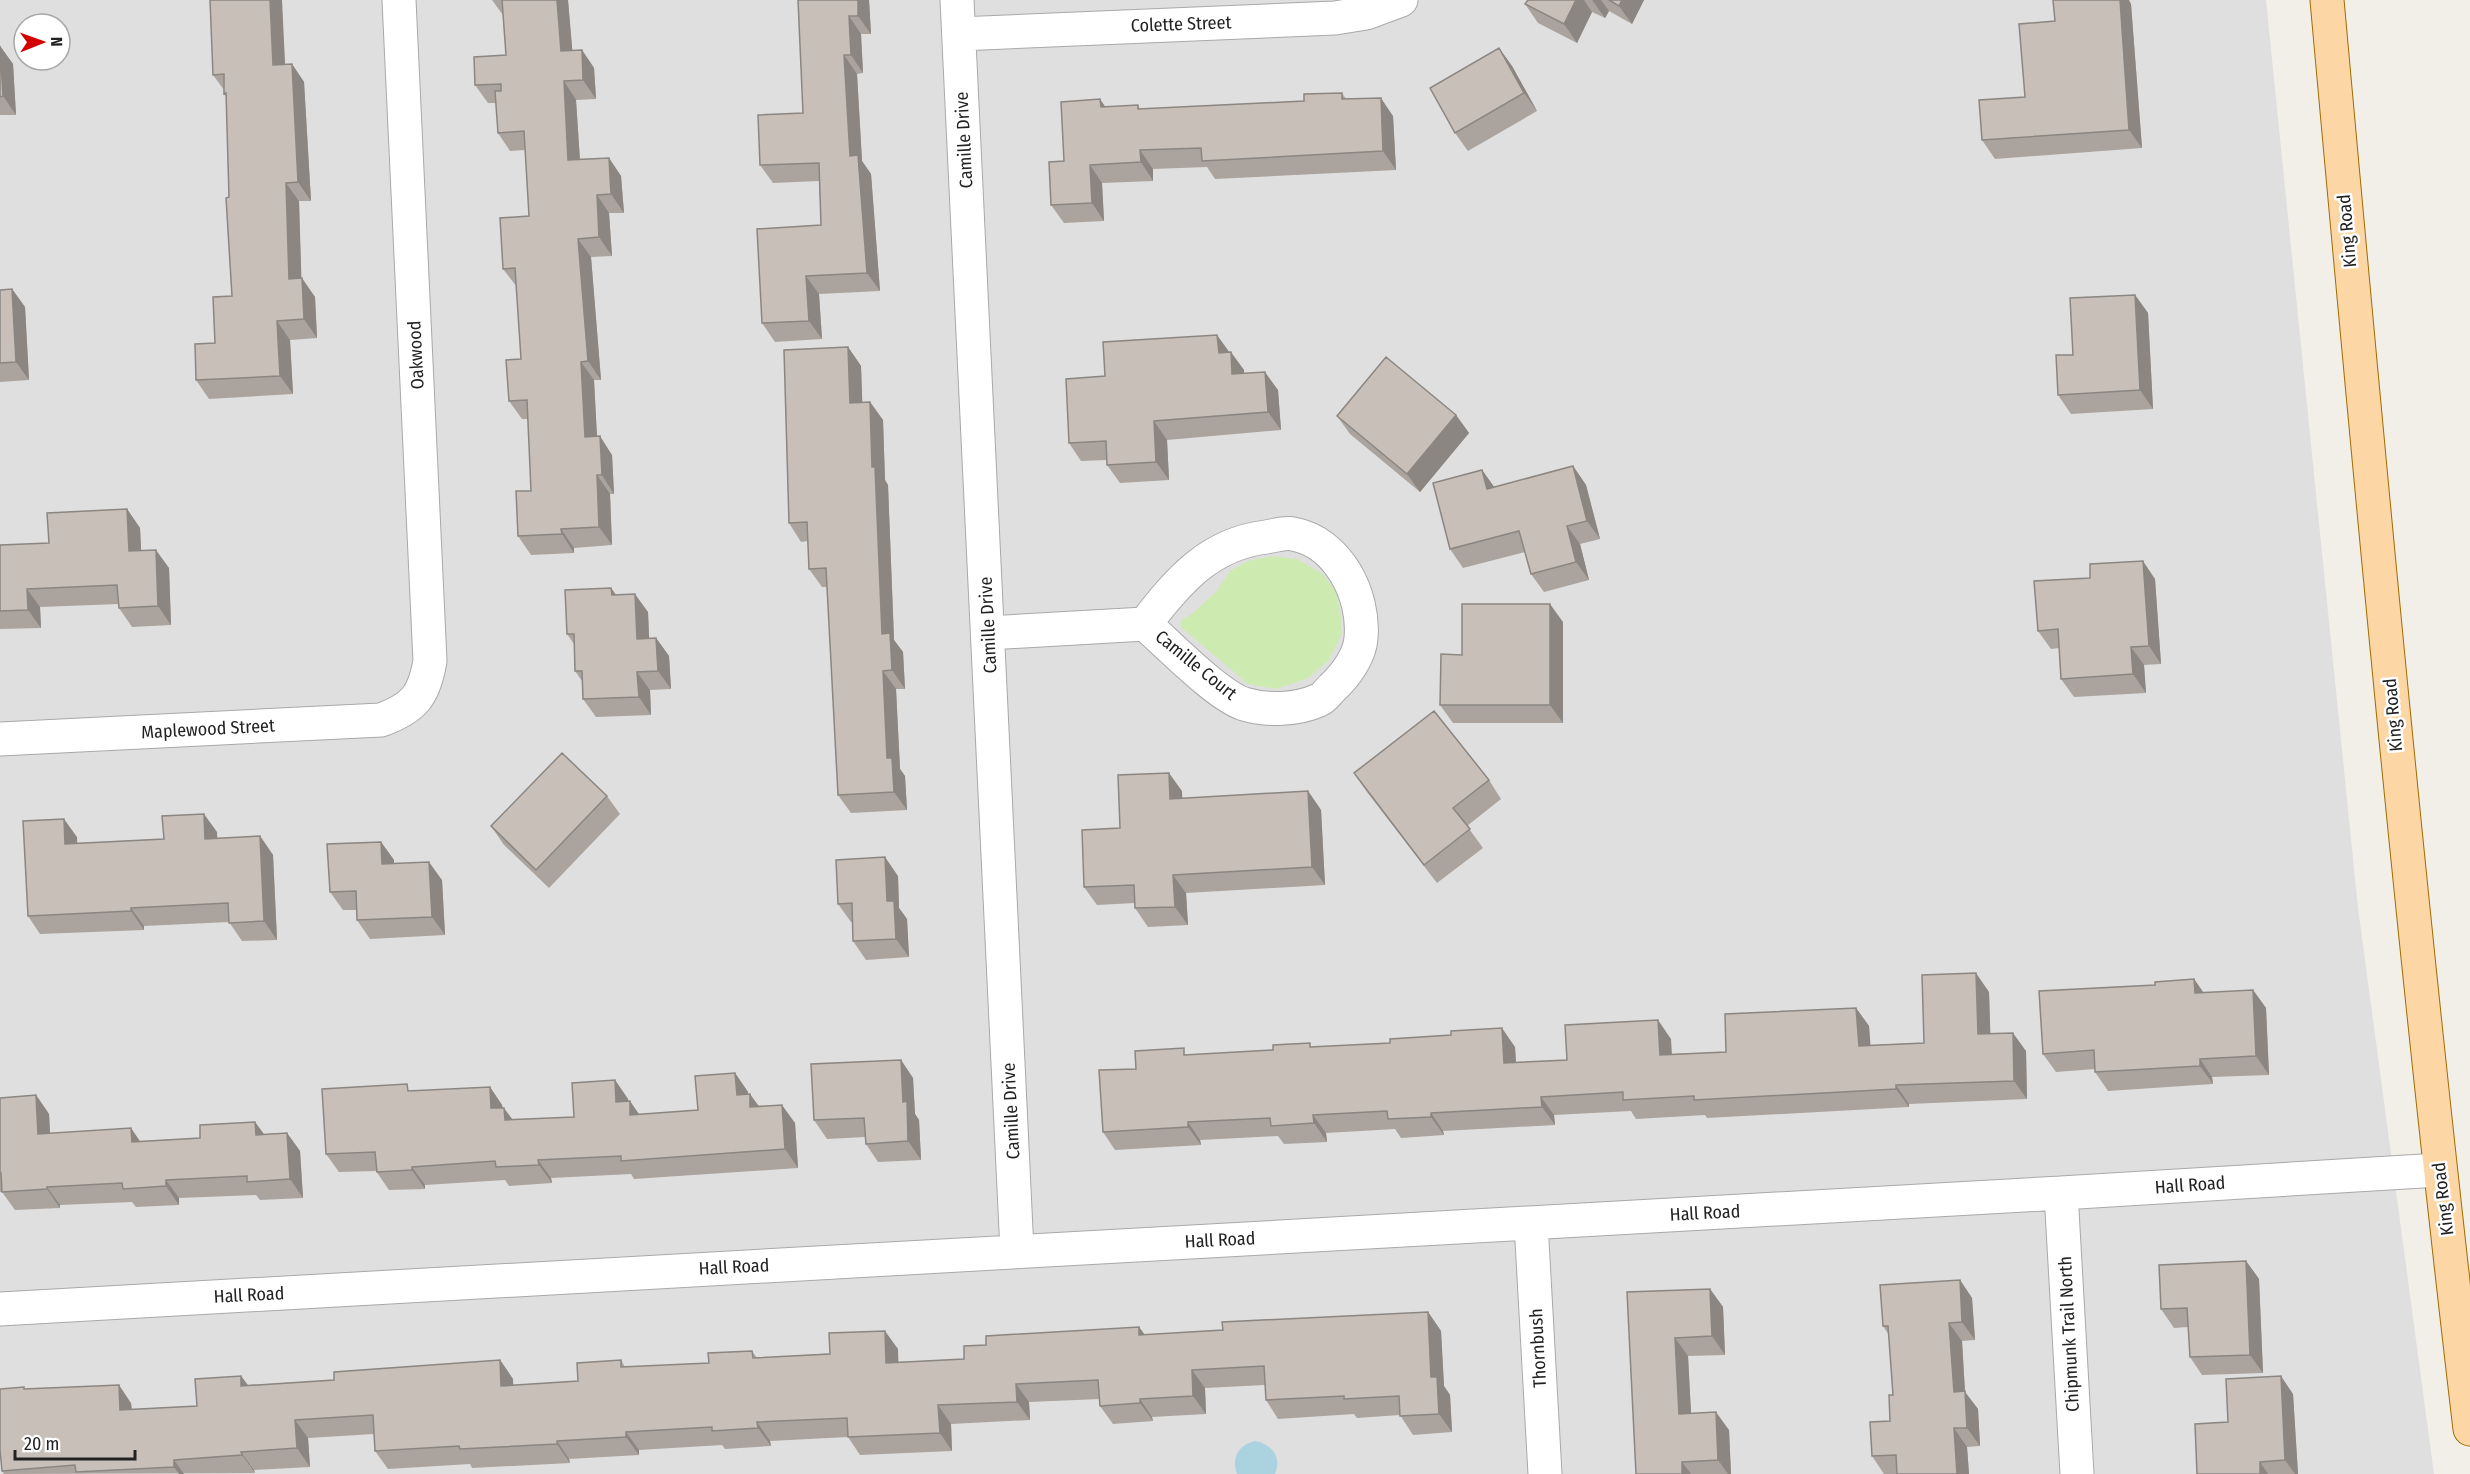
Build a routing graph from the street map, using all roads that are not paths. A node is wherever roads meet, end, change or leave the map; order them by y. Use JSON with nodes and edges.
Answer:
{"nodes":[{"id":1,"x":399,"y":0,"type":"edge"},
{"id":2,"x":957,"y":0,"type":"edge"},
{"id":3,"x":1401,"y":0,"type":"edge"},
{"id":4,"x":2327,"y":0,"type":"edge"},
{"id":5,"x":959,"y":34,"type":"junction"},
{"id":6,"x":1145,"y":624,"type":"junction"},
{"id":7,"x":988,"y":633,"type":"junction"},
{"id":8,"x":412,"y":705,"type":"joint"},
{"id":9,"x":0,"y":739,"type":"edge"},
{"id":10,"x":2439,"y":1170,"type":"junction"},
{"id":11,"x":2061,"y":1193,"type":"junction"},
{"id":12,"x":1531,"y":1223,"type":"junction"},
{"id":13,"x":1017,"y":1251,"type":"junction"},
{"id":14,"x":0,"y":1309,"type":"edge"},
{"id":15,"x":2470,"y":1429,"type":"edge"},
{"id":16,"x":1545,"y":1474,"type":"edge"},
{"id":17,"x":2077,"y":1474,"type":"edge"}],
"edges":[{"from":1,"to":8,"type":"street","name":"Oakwood"},
{"from":2,"to":5,"type":"street","name":"Camille Drive"},
{"from":3,"to":5,"type":"street","name":"Colette Street"},
{"from":4,"to":10,"type":"main road","name":"King Road"},
{"from":5,"to":7,"type":"street","name":"Camille Drive"},
{"from":6,"to":6,"type":"street","name":"Camille Court"},
{"from":6,"to":7,"type":"street","name":"Camille Court"},
{"from":7,"to":13,"type":"street","name":"Camille Drive"},
{"from":8,"to":9,"type":"street","name":"Maplewood Street"},
{"from":10,"to":11,"type":"street","name":"Hall Road"},
{"from":10,"to":15,"type":"main road","name":"King Road"},
{"from":11,"to":12,"type":"street","name":"Hall Road"},
{"from":11,"to":17,"type":"street","name":"Chipmunk Trail North"},
{"from":12,"to":13,"type":"street","name":"Hall Road"},
{"from":12,"to":16,"type":"street","name":"Thornbush"},
{"from":13,"to":14,"type":"street","name":"Hall Road"}]}
